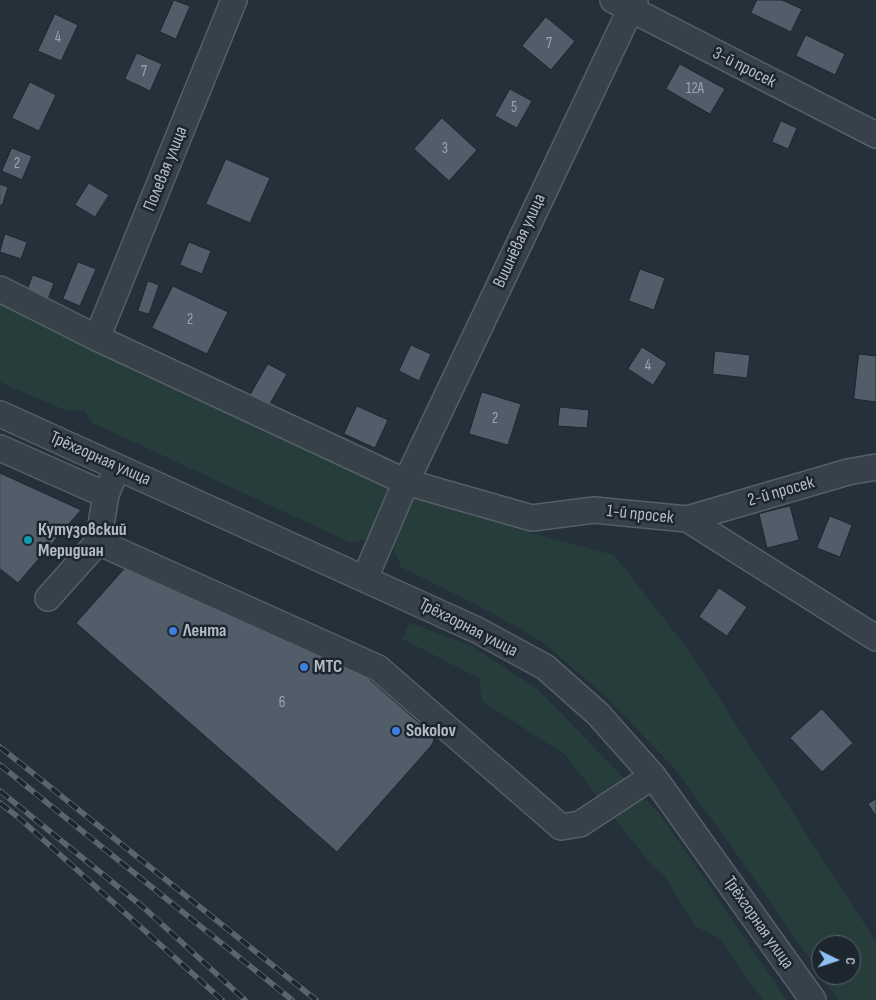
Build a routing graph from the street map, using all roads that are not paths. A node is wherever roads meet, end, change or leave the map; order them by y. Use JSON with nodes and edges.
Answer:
{"nodes":[{"id":1,"x":234,"y":0,"type":"edge"},
{"id":2,"x":626,"y":3,"type":"edge"},
{"id":3,"x":876,"y":135,"type":"edge"},
{"id":4,"x":0,"y":289,"type":"edge"},
{"id":5,"x":97,"y":338,"type":"junction"},
{"id":6,"x":0,"y":414,"type":"edge"},
{"id":7,"x":0,"y":448,"type":"edge"},
{"id":8,"x":117,"y":467,"type":"junction"},
{"id":9,"x":876,"y":467,"type":"edge"},
{"id":10,"x":406,"y":482,"type":"junction"},
{"id":11,"x":106,"y":495,"type":"junction"},
{"id":12,"x":687,"y":520,"type":"junction"},
{"id":13,"x":98,"y":542,"type":"junction"},
{"id":14,"x":365,"y":578,"type":"junction"},
{"id":15,"x":48,"y":598,"type":"dead end"},
{"id":16,"x":876,"y":638,"type":"edge"},
{"id":17,"x":653,"y":776,"type":"junction"},
{"id":18,"x":813,"y":1000,"type":"edge"}],
"edges":[{"from":1,"to":5,"type":"street","name":"Полевая улица"},
{"from":2,"to":3,"type":"street","name":"3-й просек"},
{"from":2,"to":10,"type":"street","name":"Вишнёвая улица"},
{"from":4,"to":5,"type":"street","name":"1-й просек"},
{"from":5,"to":10,"type":"street","name":"1-й просек"},
{"from":6,"to":8,"type":"street","name":"Трёхгорная улица"},
{"from":7,"to":11,"type":"street"},
{"from":8,"to":11,"type":"street"},
{"from":8,"to":14,"type":"street","name":"Трёхгорная улица"},
{"from":9,"to":12,"type":"street","name":"2-й просек"},
{"from":10,"to":12,"type":"street","name":"1-й просек"},
{"from":10,"to":14,"type":"street","name":"Вишнёвая улица"},
{"from":11,"to":13,"type":"street"},
{"from":12,"to":16,"type":"street","name":"1-й просек"},
{"from":13,"to":15,"type":"street"},
{"from":13,"to":17,"type":"street"},
{"from":14,"to":17,"type":"street","name":"Трёхгорная улица"},
{"from":17,"to":18,"type":"street","name":"Трёхгорная улица"}]}
